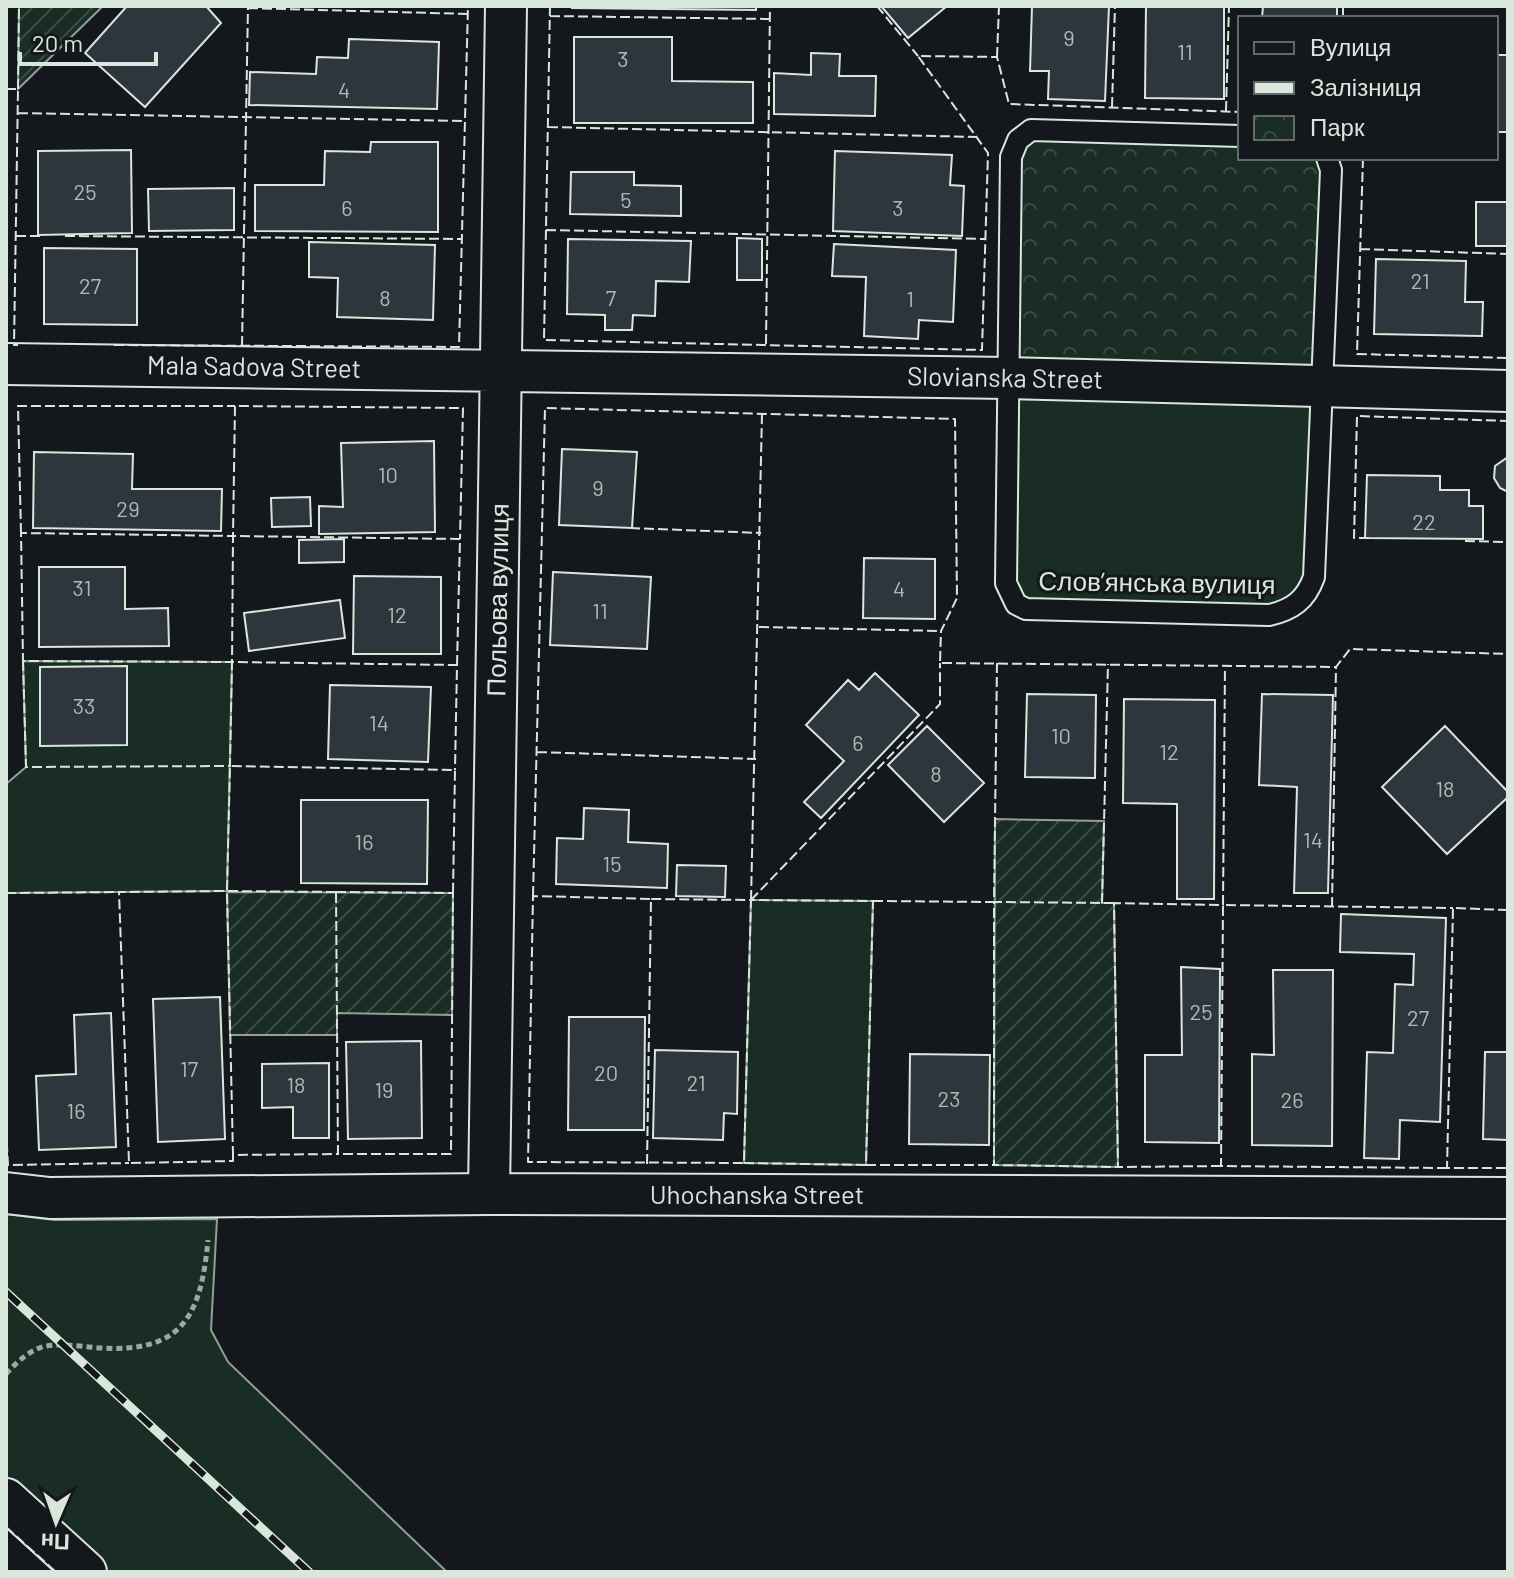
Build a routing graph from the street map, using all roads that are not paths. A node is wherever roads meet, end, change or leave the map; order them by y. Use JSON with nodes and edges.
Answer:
{"nodes":[{"id":1,"x":506,"y":6,"type":"edge"},
{"id":2,"x":1238,"y":136,"type":"edge"},
{"id":3,"x":1328,"y":160,"type":"edge"},
{"id":4,"x":6,"y":364,"type":"edge"},
{"id":5,"x":501,"y":370,"type":"junction"},
{"id":6,"x":1009,"y":378,"type":"junction"},
{"id":7,"x":1323,"y":386,"type":"junction"},
{"id":8,"x":1508,"y":391,"type":"edge"},
{"id":9,"x":6,"y":1193,"type":"edge"},
{"id":10,"x":489,"y":1194,"type":"junction"},
{"id":11,"x":1508,"y":1198,"type":"edge"},
{"id":12,"x":6,"y":1499,"type":"edge"},
{"id":13,"x":86,"y":1572,"type":"edge"}],
"edges":[{"from":1,"to":5,"type":"street","name":"Польова вулиця"},
{"from":2,"to":6,"type":"lane","name":"Словʼянська вулиця"},
{"from":3,"to":7,"type":"lane","name":"Словʼянська вулиця"},
{"from":4,"to":5,"type":"street","name":"Mala Sadova Street"},
{"from":5,"to":6,"type":"street","name":"Slovianska Street"},
{"from":5,"to":10,"type":"street","name":"Польова вулиця"},
{"from":6,"to":7,"type":"street","name":"Slovianska Street"},
{"from":6,"to":7,"type":"lane","name":"Словʼянська вулиця"},
{"from":7,"to":8,"type":"street","name":"Slovianska Street"},
{"from":9,"to":10,"type":"street","name":"Uhochanska Street"},
{"from":10,"to":11,"type":"street","name":"Uhochanska Street"},
{"from":12,"to":13,"type":"street"}]}
